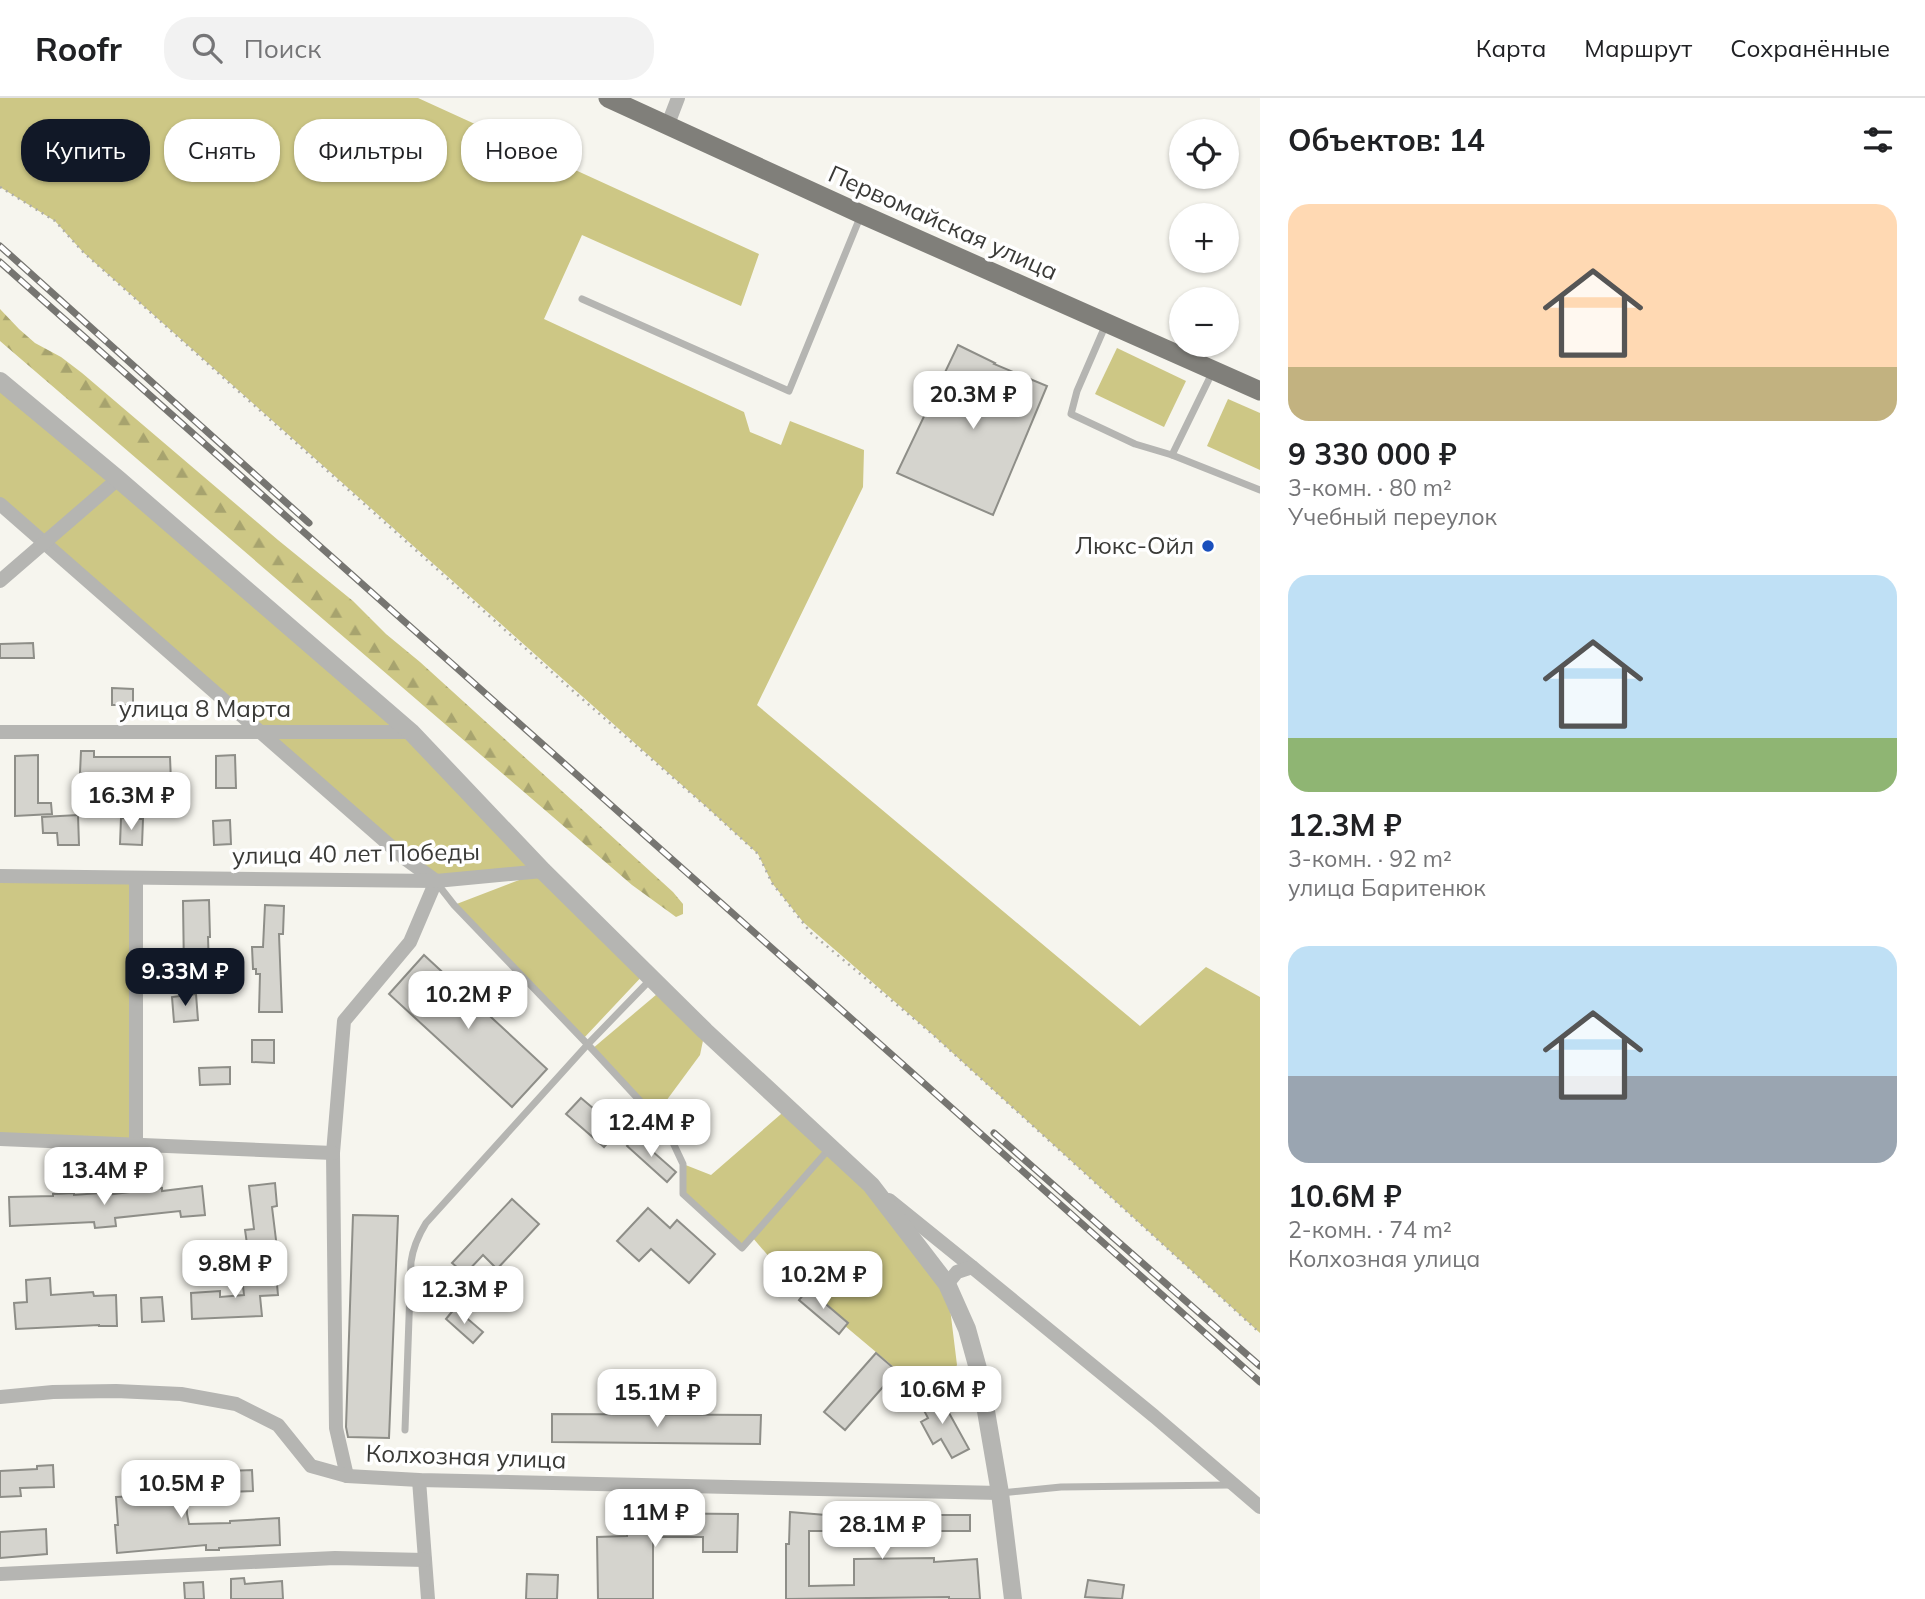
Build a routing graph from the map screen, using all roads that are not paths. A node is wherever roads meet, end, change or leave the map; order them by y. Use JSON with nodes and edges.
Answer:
{"nodes":[{"id":1,"x":608,"y":98,"type":"edge"},
{"id":2,"x":678,"y":98,"type":"edge"},
{"id":3,"x":668,"y":124,"type":"junction"},
{"id":4,"x":861,"y":214,"type":"junction"},
{"id":5,"x":582,"y":299,"type":"dead end"},
{"id":6,"x":1107,"y":323,"type":"junction"},
{"id":7,"x":1213,"y":370,"type":"junction"},
{"id":8,"x":0,"y":381,"type":"edge"},
{"id":9,"x":1260,"y":391,"type":"edge"},
{"id":10,"x":1172,"y":455,"type":"junction"},
{"id":11,"x":118,"y":479,"type":"junction"},
{"id":12,"x":1260,"y":490,"type":"edge"},
{"id":13,"x":0,"y":504,"type":"edge"},
{"id":14,"x":45,"y":542,"type":"junction"},
{"id":15,"x":0,"y":581,"type":"edge"},
{"id":16,"x":0,"y":732,"type":"edge"},
{"id":17,"x":261,"y":732,"type":"junction"},
{"id":18,"x":411,"y":732,"type":"junction"},
{"id":19,"x":543,"y":871,"type":"junction"},
{"id":20,"x":0,"y":876,"type":"edge"},
{"id":21,"x":136,"y":878,"type":"junction"},
{"id":22,"x":436,"y":881,"type":"junction"},
{"id":23,"x":652,"y":978,"type":"junction"},
{"id":24,"x":588,"y":1044,"type":"junction"},
{"id":25,"x":0,"y":1139,"type":"edge"},
{"id":26,"x":136,"y":1145,"type":"junction"},
{"id":27,"x":831,"y":1148,"type":"junction"},
{"id":28,"x":333,"y":1153,"type":"junction"},
{"id":29,"x":871,"y":1185,"type":"junction"},
{"id":30,"x":972,"y":1267,"type":"junction"},
{"id":31,"x":947,"y":1284,"type":"junction"},
{"id":32,"x":0,"y":1397,"type":"edge"},
{"id":33,"x":405,"y":1430,"type":"dead end"},
{"id":34,"x":346,"y":1476,"type":"junction"},
{"id":35,"x":419,"y":1480,"type":"junction"},
{"id":36,"x":1235,"y":1485,"type":"junction"},
{"id":37,"x":1000,"y":1493,"type":"junction"},
{"id":38,"x":1260,"y":1507,"type":"edge"},
{"id":39,"x":425,"y":1560,"type":"junction"},
{"id":40,"x":0,"y":1574,"type":"edge"},
{"id":41,"x":428,"y":1599,"type":"edge"},
{"id":42,"x":1013,"y":1599,"type":"edge"}],
"edges":[{"from":1,"to":3,"type":"main road","name":"Первомайская улица"},
{"from":2,"to":3,"type":"street"},
{"from":3,"to":4,"type":"main road","name":"Первомайская улица"},
{"from":4,"to":5,"type":"lane"},
{"from":4,"to":6,"type":"main road","name":"Первомайская улица"},
{"from":6,"to":7,"type":"main road","name":"Первомайская улица"},
{"from":6,"to":10,"type":"lane"},
{"from":7,"to":9,"type":"main road","name":"Первомайская улица"},
{"from":7,"to":10,"type":"lane"},
{"from":8,"to":11,"type":"street"},
{"from":10,"to":12,"type":"lane"},
{"from":11,"to":14,"type":"street"},
{"from":11,"to":18,"type":"street"},
{"from":13,"to":14,"type":"street"},
{"from":14,"to":15,"type":"street"},
{"from":14,"to":17,"type":"street"},
{"from":16,"to":17,"type":"street","name":"улица 8 Марта"},
{"from":17,"to":18,"type":"street","name":"улица 8 Марта"},
{"from":17,"to":22,"type":"street"},
{"from":18,"to":19,"type":"street"},
{"from":19,"to":22,"type":"street","name":"улица 40 лет Победы"},
{"from":19,"to":23,"type":"street"},
{"from":20,"to":21,"type":"street","name":"улица 40 лет Победы"},
{"from":21,"to":22,"type":"street","name":"улица 40 лет Победы"},
{"from":21,"to":26,"type":"street"},
{"from":22,"to":24,"type":"lane"},
{"from":22,"to":28,"type":"street"},
{"from":23,"to":24,"type":"lane"},
{"from":23,"to":27,"type":"street"},
{"from":24,"to":27,"type":"lane"},
{"from":24,"to":33,"type":"lane"},
{"from":25,"to":26,"type":"street"},
{"from":26,"to":28,"type":"street"},
{"from":27,"to":29,"type":"street"},
{"from":28,"to":34,"type":"street"},
{"from":29,"to":30,"type":"street"},
{"from":29,"to":31,"type":"street"},
{"from":30,"to":31,"type":"street"},
{"from":30,"to":36,"type":"street"},
{"from":31,"to":37,"type":"street"},
{"from":32,"to":34,"type":"street","name":"Колхозная улица"},
{"from":34,"to":35,"type":"street","name":"Колхозная улица"},
{"from":35,"to":37,"type":"street","name":"Колхозная улица"},
{"from":35,"to":39,"type":"street"},
{"from":36,"to":37,"type":"lane"},
{"from":36,"to":38,"type":"street"},
{"from":37,"to":42,"type":"street"},
{"from":39,"to":40,"type":"street"},
{"from":39,"to":41,"type":"street"}]}
